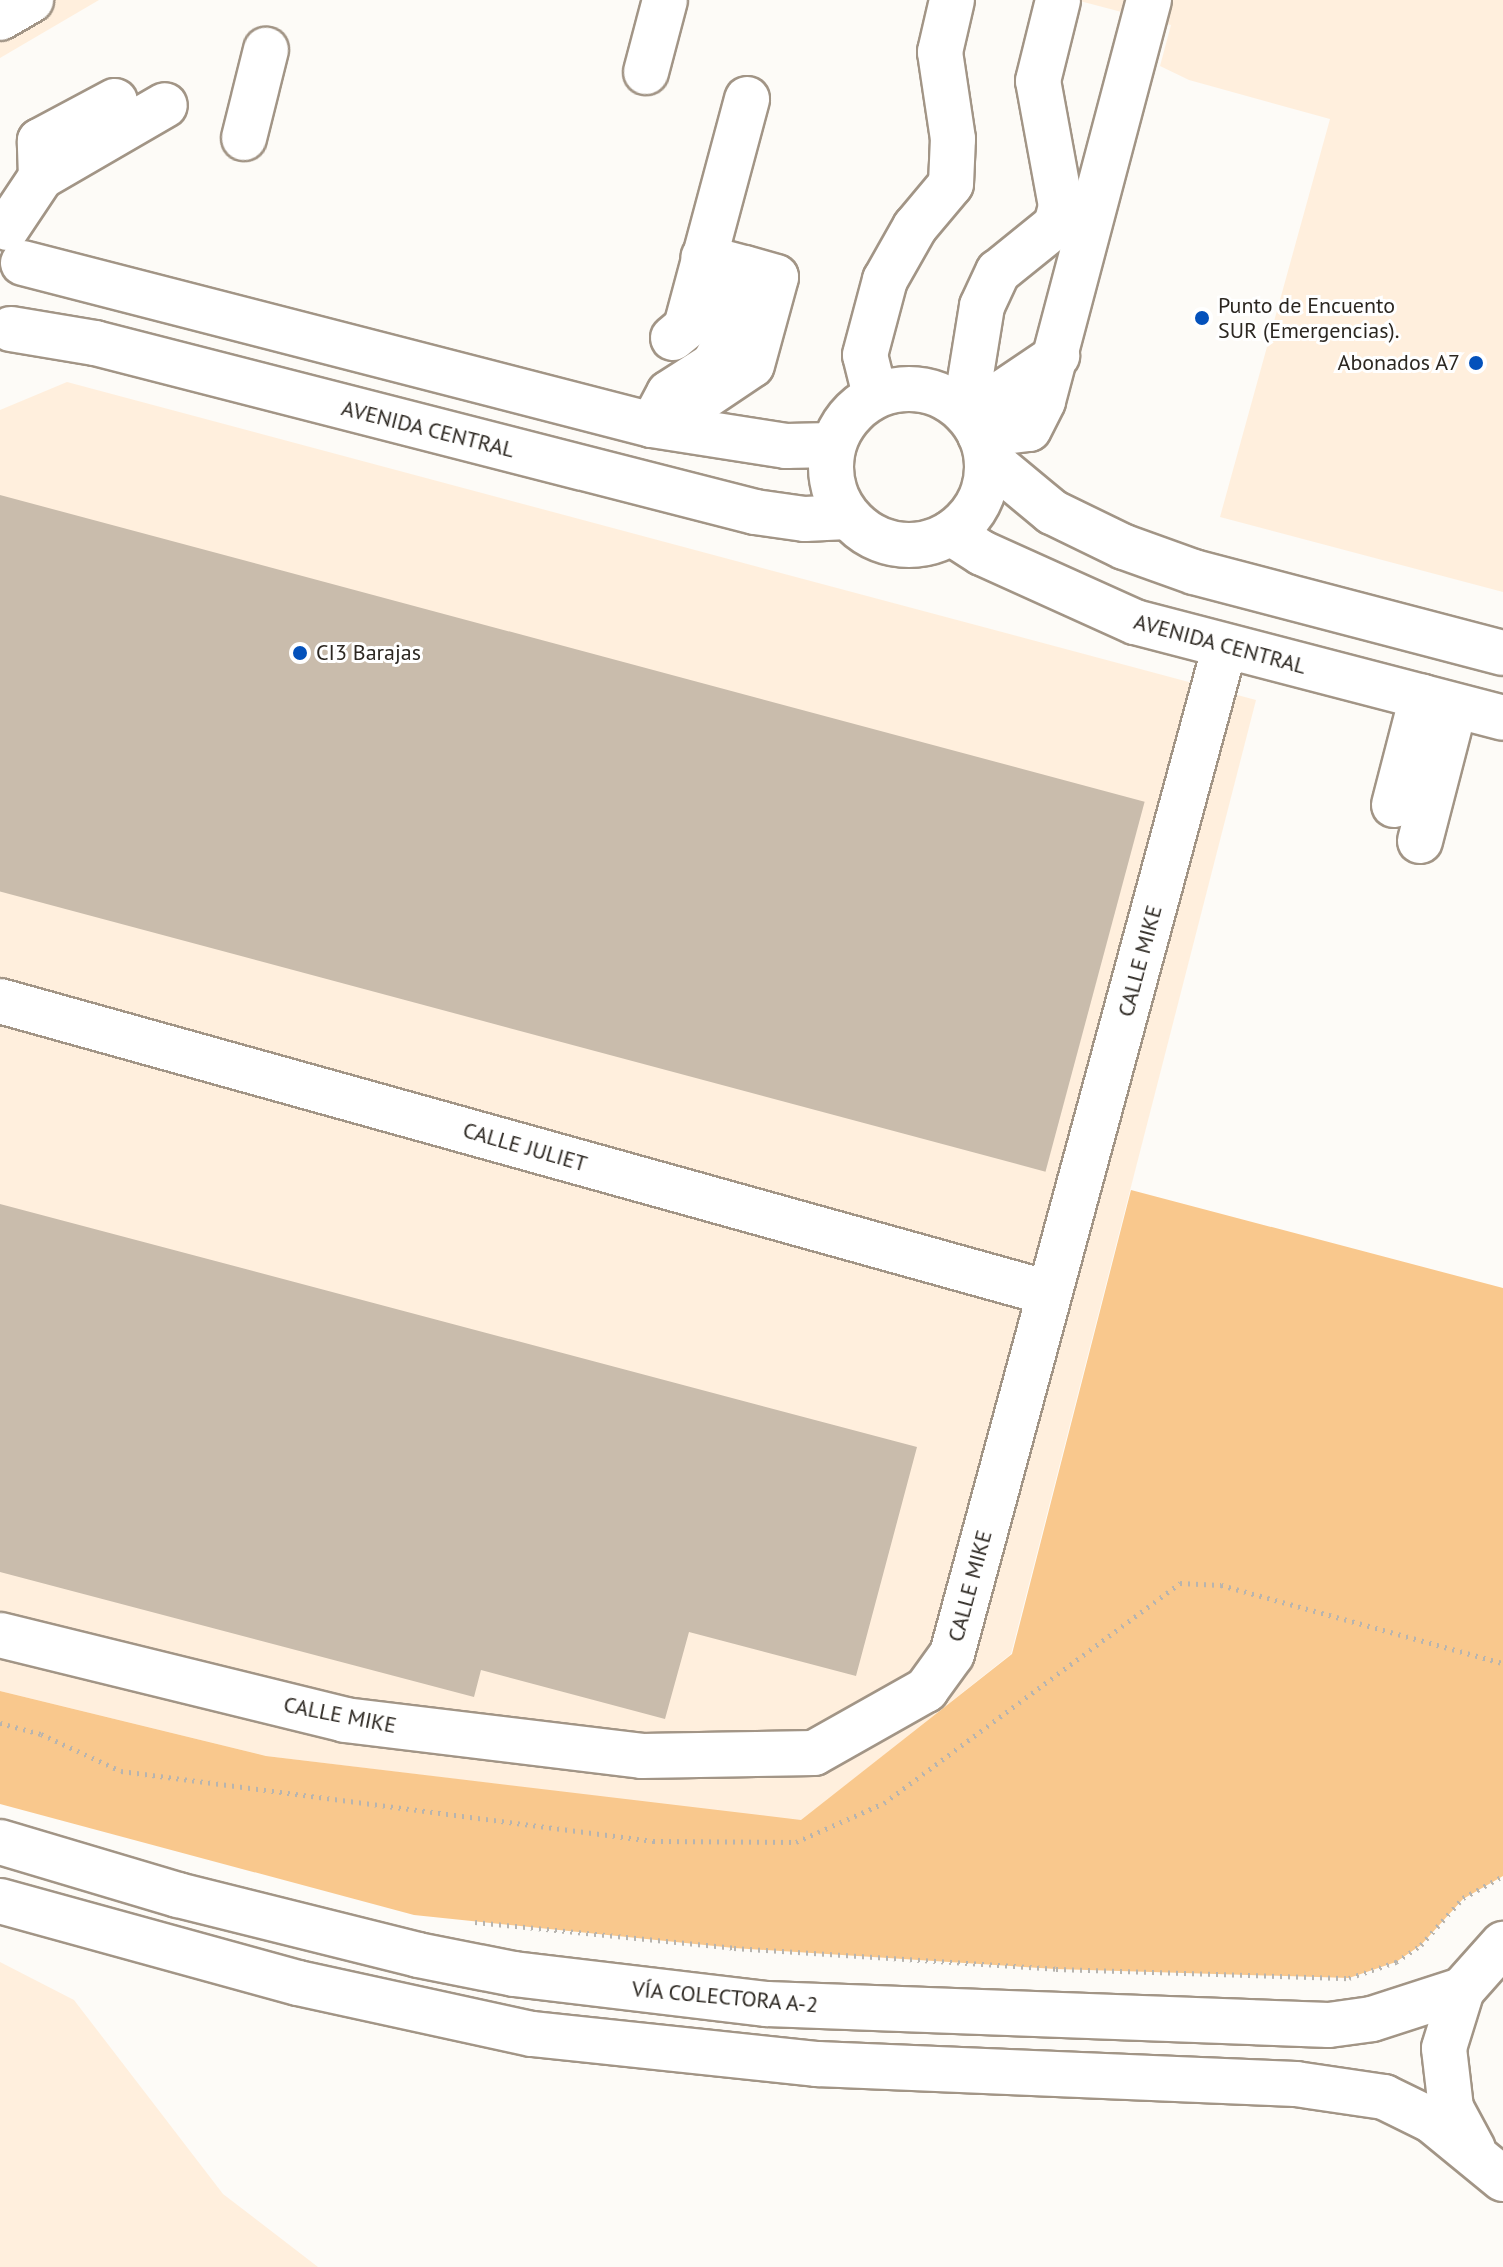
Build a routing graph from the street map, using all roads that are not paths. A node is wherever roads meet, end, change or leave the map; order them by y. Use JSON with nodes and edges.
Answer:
{"nodes":[{"id":1,"x":31,"y":0,"type":"edge"},
{"id":2,"x":665,"y":0,"type":"edge"},
{"id":3,"x":952,"y":0,"type":"edge"},
{"id":4,"x":1058,"y":0,"type":"edge"},
{"id":5,"x":1149,"y":0,"type":"edge"},
{"id":6,"x":0,"y":18,"type":"edge"},
{"id":7,"x":266,"y":50,"type":"dead end"},
{"id":8,"x":646,"y":72,"type":"dead end"},
{"id":9,"x":747,"y":99,"type":"dead end"},
{"id":10,"x":244,"y":138,"type":"dead end"},
{"id":11,"x":40,"y":159,"type":"dead end"},
{"id":12,"x":10,"y":238,"type":"edge"},
{"id":13,"x":724,"y":262,"type":"junction"},
{"id":14,"x":5,"y":333,"type":"edge"},
{"id":15,"x":673,"y":338,"type":"dead end"},
{"id":16,"x":875,"y":395,"type":"junction"},
{"id":17,"x":661,"y":427,"type":"junction"},
{"id":18,"x":977,"y":433,"type":"junction"},
{"id":19,"x":832,"y":445,"type":"junction"},
{"id":20,"x":847,"y":517,"type":"junction"},
{"id":21,"x":951,"y":533,"type":"junction"},
{"id":22,"x":1225,"y":646,"type":"junction"},
{"id":23,"x":1503,"y":653,"type":"edge"},
{"id":24,"x":1439,"y":702,"type":"junction"},
{"id":25,"x":1503,"y":718,"type":"edge"},
{"id":26,"x":1394,"y":805,"type":"dead end"},
{"id":27,"x":1420,"y":841,"type":"dead end"},
{"id":28,"x":0,"y":1001,"type":"edge"},
{"id":29,"x":1049,"y":1293,"type":"junction"},
{"id":30,"x":0,"y":1635,"type":"edge"},
{"id":31,"x":0,"y":1842,"type":"edge"},
{"id":32,"x":0,"y":1901,"type":"edge"},
{"id":33,"x":1503,"y":1944,"type":"edge"},
{"id":34,"x":1462,"y":1990,"type":"junction"},
{"id":35,"x":1492,"y":2170,"type":"edge"}],
"edges":[{"from":1,"to":6,"type":"street"},
{"from":2,"to":8,"type":"street"},
{"from":3,"to":16,"type":"street"},
{"from":4,"to":18,"type":"street"},
{"from":5,"to":18,"type":"street"},
{"from":7,"to":10,"type":"street"},
{"from":9,"to":13,"type":"street"},
{"from":11,"to":12,"type":"street"},
{"from":12,"to":14,"type":"street"},
{"from":12,"to":17,"type":"street"},
{"from":13,"to":15,"type":"street"},
{"from":13,"to":17,"type":"street"},
{"from":14,"to":20,"type":"street","name":"AVENIDA CENTRAL"},
{"from":16,"to":18,"type":"street"},
{"from":16,"to":19,"type":"street"},
{"from":17,"to":19,"type":"street"},
{"from":18,"to":21,"type":"street"},
{"from":18,"to":23,"type":"street"},
{"from":19,"to":20,"type":"street"},
{"from":20,"to":21,"type":"street"},
{"from":21,"to":22,"type":"street","name":"AVENIDA CENTRAL"},
{"from":22,"to":24,"type":"street","name":"AVENIDA CENTRAL"},
{"from":22,"to":29,"type":"street","name":"CALLE MIKE"},
{"from":24,"to":25,"type":"street","name":"AVENIDA CENTRAL"},
{"from":24,"to":26,"type":"street"},
{"from":24,"to":27,"type":"street"},
{"from":28,"to":29,"type":"street","name":"CALLE JULIET"},
{"from":29,"to":30,"type":"street","name":"CALLE MIKE"},
{"from":31,"to":34,"type":"street","name":"VÍA COLECTORA A-2"},
{"from":32,"to":35,"type":"street"},
{"from":33,"to":34,"type":"street"},
{"from":34,"to":35,"type":"street"}]}
